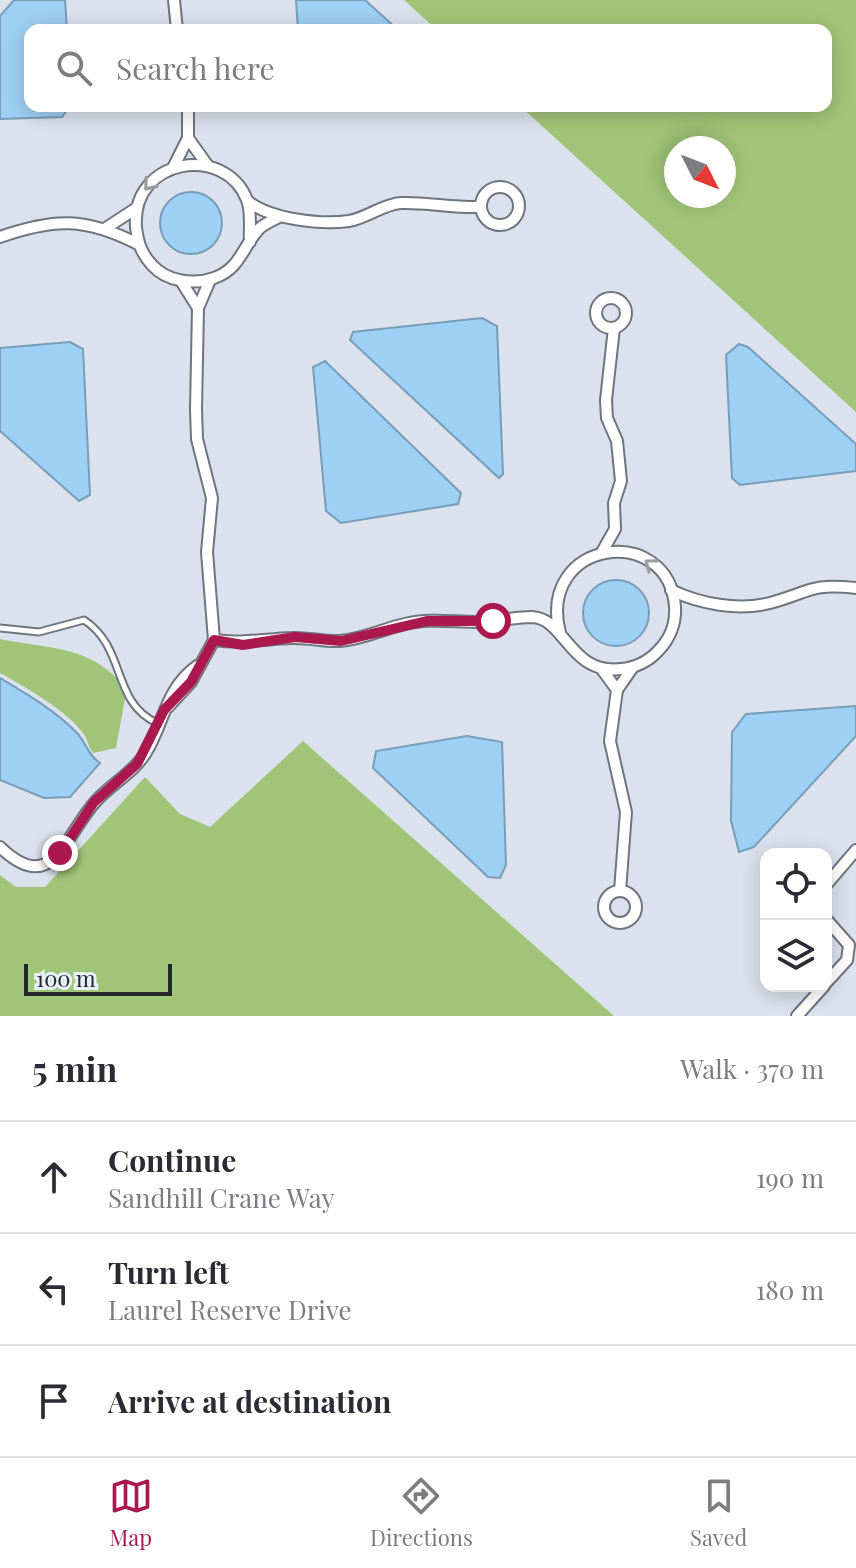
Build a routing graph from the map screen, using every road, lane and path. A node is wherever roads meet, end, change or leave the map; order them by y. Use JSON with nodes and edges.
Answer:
{"nodes":[{"id":1,"x":174,"y":0,"type":"edge"},
{"id":2,"x":176,"y":24,"type":"edge"},
{"id":3,"x":188,"y":112,"type":"edge"},
{"id":4,"x":188,"y":138,"type":"junction"},
{"id":5,"x":208,"y":166,"type":"junction"},
{"id":6,"x":173,"y":168,"type":"junction"},
{"id":7,"x":249,"y":202,"type":"junction"},
{"id":8,"x":481,"y":207,"type":"dead end"},
{"id":9,"x":135,"y":209,"type":"junction"},
{"id":10,"x":279,"y":217,"type":"junction"},
{"id":11,"x":106,"y":228,"type":"junction"},
{"id":12,"x":0,"y":237,"type":"edge"},
{"id":13,"x":250,"y":242,"type":"junction"},
{"id":14,"x":138,"y":244,"type":"junction"},
{"id":15,"x":210,"y":280,"type":"junction"},
{"id":16,"x":181,"y":281,"type":"junction"},
{"id":17,"x":198,"y":308,"type":"junction"},
{"id":18,"x":614,"y":328,"type":"dead end"},
{"id":19,"x":615,"y":529,"type":"junction"},
{"id":20,"x":602,"y":552,"type":"junction"},
{"id":21,"x":627,"y":552,"type":"junction"},
{"id":22,"x":856,"y":588,"type":"edge"},
{"id":23,"x":671,"y":590,"type":"junction"},
{"id":24,"x":557,"y":601,"type":"junction"},
{"id":25,"x":697,"y":603,"type":"junction"},
{"id":26,"x":535,"y":617,"type":"junction"},
{"id":27,"x":674,"y":618,"type":"junction"},
{"id":28,"x":0,"y":628,"type":"edge"},
{"id":29,"x":560,"y":633,"type":"junction"},
{"id":30,"x":214,"y":640,"type":"junction"},
{"id":31,"x":633,"y":667,"type":"junction"},
{"id":32,"x":601,"y":668,"type":"junction"},
{"id":33,"x":617,"y":690,"type":"junction"},
{"id":34,"x":157,"y":723,"type":"junction"},
{"id":35,"x":0,"y":847,"type":"edge"},
{"id":36,"x":856,"y":850,"type":"edge"},
{"id":37,"x":832,"y":878,"type":"edge"},
{"id":38,"x":620,"y":891,"type":"dead end"},
{"id":39,"x":832,"y":926,"type":"edge"},
{"id":40,"x":832,"y":977,"type":"edge"},
{"id":41,"x":819,"y":992,"type":"edge"},
{"id":42,"x":797,"y":1016,"type":"edge"}],
"edges":[{"from":1,"to":2,"type":"street"},
{"from":3,"to":4,"type":"street"},
{"from":4,"to":5,"type":"street"},
{"from":4,"to":6,"type":"street"},
{"from":5,"to":6,"type":"street"},
{"from":5,"to":7,"type":"street"},
{"from":6,"to":9,"type":"street","one_way":true},
{"from":7,"to":10,"type":"street"},
{"from":7,"to":13,"type":"street"},
{"from":8,"to":10,"type":"street"},
{"from":9,"to":11,"type":"street"},
{"from":9,"to":14,"type":"street"},
{"from":10,"to":13,"type":"street"},
{"from":11,"to":12,"type":"street"},
{"from":11,"to":14,"type":"street"},
{"from":13,"to":15,"type":"street"},
{"from":14,"to":16,"type":"street"},
{"from":15,"to":16,"type":"street"},
{"from":15,"to":17,"type":"street"},
{"from":16,"to":17,"type":"street"},
{"from":17,"to":30,"type":"street"},
{"from":18,"to":19,"type":"street"},
{"from":19,"to":20,"type":"street"},
{"from":19,"to":21,"type":"street"},
{"from":20,"to":21,"type":"street"},
{"from":20,"to":24,"type":"street"},
{"from":23,"to":21,"type":"street","one_way":true},
{"from":22,"to":25,"type":"street"},
{"from":23,"to":25,"type":"street"},
{"from":23,"to":27,"type":"street"},
{"from":24,"to":26,"type":"street"},
{"from":24,"to":29,"type":"street"},
{"from":25,"to":27,"type":"street"},
{"from":26,"to":29,"type":"street"},
{"from":26,"to":30,"type":"street"},
{"from":27,"to":31,"type":"street"},
{"from":28,"to":34,"type":"lane"},
{"from":29,"to":32,"type":"street"},
{"from":30,"to":34,"type":"street"},
{"from":31,"to":32,"type":"street"},
{"from":31,"to":33,"type":"street"},
{"from":32,"to":33,"type":"street"},
{"from":33,"to":38,"type":"street"},
{"from":34,"to":35,"type":"street"},
{"from":36,"to":37,"type":"street"},
{"from":39,"to":40,"type":"street"},
{"from":41,"to":42,"type":"street"}]}
